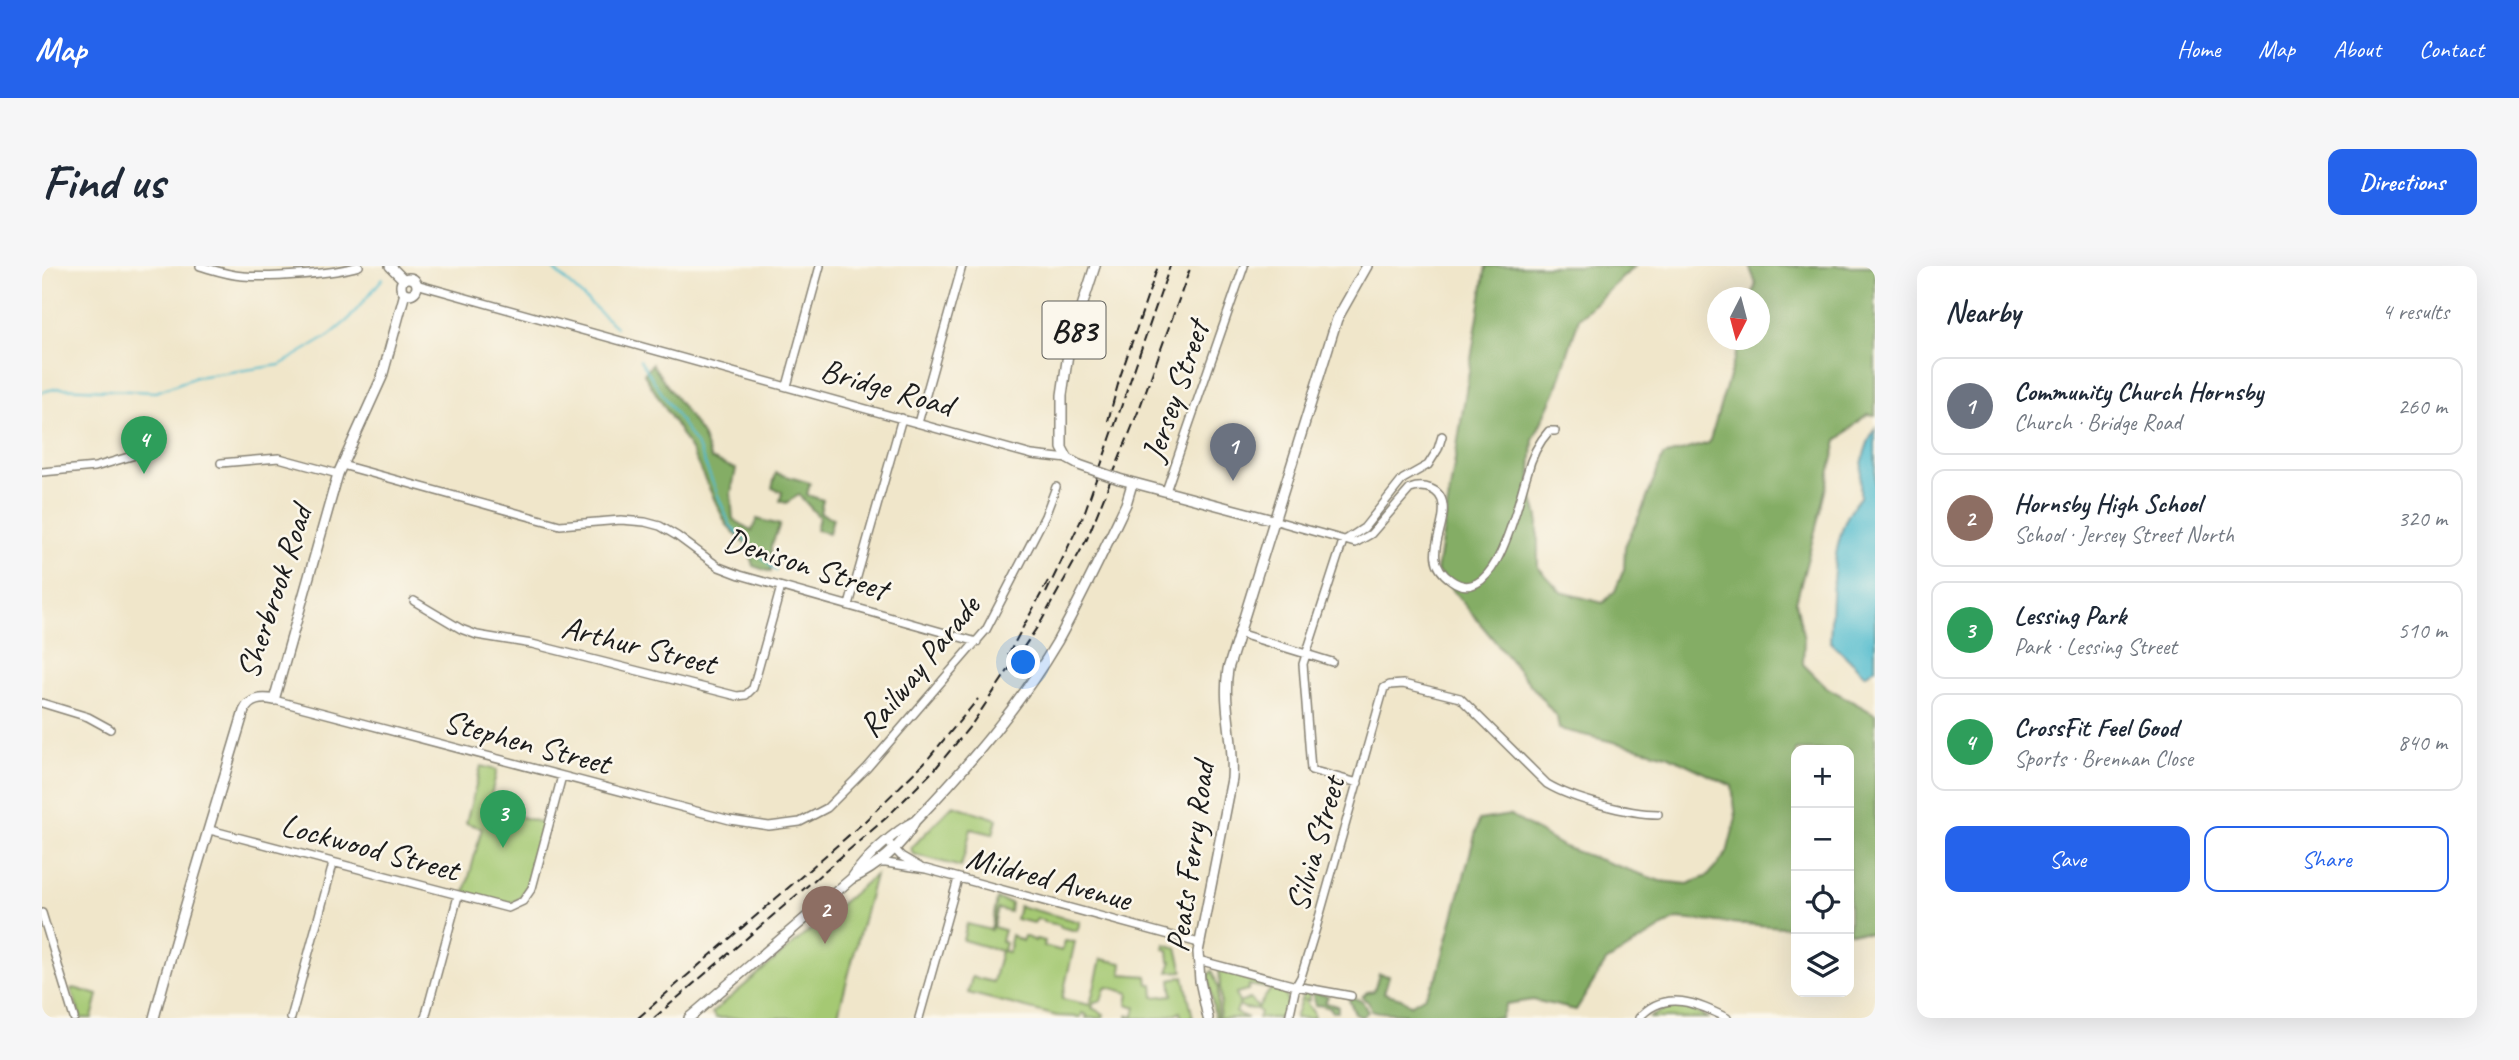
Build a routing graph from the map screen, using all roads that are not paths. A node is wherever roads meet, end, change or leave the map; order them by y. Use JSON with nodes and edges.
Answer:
{"nodes":[{"id":1,"x":200,"y":266,"type":"edge"},
{"id":2,"x":359,"y":266,"type":"edge"},
{"id":3,"x":379,"y":266,"type":"edge"},
{"id":4,"x":389,"y":266,"type":"edge"},
{"id":5,"x":820,"y":266,"type":"edge"},
{"id":6,"x":962,"y":266,"type":"edge"},
{"id":7,"x":1095,"y":266,"type":"edge"},
{"id":8,"x":1244,"y":266,"type":"edge"},
{"id":9,"x":1367,"y":266,"type":"edge"},
{"id":10,"x":404,"y":280,"type":"junction"},
{"id":11,"x":416,"y":284,"type":"junction"},
{"id":12,"x":405,"y":293,"type":"junction"},
{"id":13,"x":787,"y":386,"type":"junction"},
{"id":14,"x":902,"y":418,"type":"junction"},
{"id":15,"x":918,"y":423,"type":"junction"},
{"id":16,"x":1555,"y":431,"type":"dead end"},
{"id":17,"x":1442,"y":436,"type":"dead end"},
{"id":18,"x":142,"y":453,"type":"dead end"},
{"id":19,"x":1068,"y":459,"type":"junction"},
{"id":20,"x":221,"y":463,"type":"dead end"},
{"id":21,"x":340,"y":470,"type":"junction"},
{"id":22,"x":42,"y":472,"type":"edge"},
{"id":23,"x":1132,"y":484,"type":"junction"},
{"id":24,"x":1056,"y":486,"type":"dead end"},
{"id":25,"x":1166,"y":491,"type":"junction"},
{"id":26,"x":1273,"y":520,"type":"junction"},
{"id":27,"x":1343,"y":541,"type":"junction"},
{"id":28,"x":781,"y":587,"type":"junction"},
{"id":29,"x":414,"y":601,"type":"dead end"},
{"id":30,"x":849,"y":605,"type":"junction"},
{"id":31,"x":1238,"y":633,"type":"junction"},
{"id":32,"x":977,"y":642,"type":"junction"},
{"id":33,"x":1306,"y":654,"type":"junction"},
{"id":34,"x":1332,"y":662,"type":"dead end"},
{"id":35,"x":274,"y":700,"type":"junction"},
{"id":36,"x":42,"y":704,"type":"edge"},
{"id":37,"x":110,"y":729,"type":"dead end"},
{"id":38,"x":562,"y":776,"type":"junction"},
{"id":39,"x":1358,"y":783,"type":"junction"},
{"id":40,"x":1658,"y":814,"type":"dead end"},
{"id":41,"x":769,"y":826,"type":"joint"},
{"id":42,"x":210,"y":830,"type":"junction"},
{"id":43,"x":890,"y":845,"type":"junction"},
{"id":44,"x":876,"y":863,"type":"junction"},
{"id":45,"x":333,"y":864,"type":"junction"},
{"id":46,"x":926,"y":869,"type":"junction"},
{"id":47,"x":851,"y":879,"type":"junction"},
{"id":48,"x":958,"y":879,"type":"junction"},
{"id":49,"x":458,"y":896,"type":"junction"},
{"id":50,"x":42,"y":913,"type":"edge"},
{"id":51,"x":1199,"y":943,"type":"junction"},
{"id":52,"x":1198,"y":960,"type":"junction"},
{"id":53,"x":1296,"y":986,"type":"junction"},
{"id":54,"x":1351,"y":996,"type":"dead end"},
{"id":55,"x":74,"y":1018,"type":"edge"},
{"id":56,"x":154,"y":1018,"type":"edge"},
{"id":57,"x":291,"y":1018,"type":"edge"},
{"id":58,"x":425,"y":1018,"type":"edge"},
{"id":59,"x":689,"y":1018,"type":"edge"},
{"id":60,"x":919,"y":1018,"type":"edge"},
{"id":61,"x":1208,"y":1018,"type":"edge"},
{"id":62,"x":1289,"y":1018,"type":"edge"},
{"id":63,"x":1639,"y":1018,"type":"edge"},
{"id":64,"x":1727,"y":1018,"type":"edge"}],
"edges":[{"from":1,"to":2,"type":"street"},
{"from":3,"to":4,"type":"main road"},
{"from":4,"to":10,"type":"main road"},
{"from":5,"to":13,"type":"street"},
{"from":6,"to":15,"type":"street"},
{"from":7,"to":19,"type":"main road","number":"B83"},
{"from":8,"to":25,"type":"street","name":"Jersey Street"},
{"from":9,"to":26,"type":"main road","name":"Peats Ferry Road"},
{"from":10,"to":11,"type":"main road"},
{"from":10,"to":12,"type":"main road"},
{"from":11,"to":12,"type":"main road"},
{"from":11,"to":13,"type":"street","name":"Bridge Road"},
{"from":12,"to":21,"type":"main road","name":"Sherbrook Road"},
{"from":13,"to":14,"type":"street","name":"Bridge Road"},
{"from":14,"to":15,"type":"street","name":"Bridge Road"},
{"from":14,"to":30,"type":"street"},
{"from":15,"to":19,"type":"street","name":"Bridge Road"},
{"from":16,"to":27,"type":"street"},
{"from":17,"to":27,"type":"street"},
{"from":18,"to":22,"type":"street"},
{"from":19,"to":23,"type":"main road","name":"Bridge Road","bridge":true},
{"from":20,"to":21,"type":"street","name":"Denison Street"},
{"from":21,"to":28,"type":"street","name":"Denison Street"},
{"from":21,"to":35,"type":"main road","name":"Sherbrook Road"},
{"from":23,"to":25,"type":"main road","name":"Bridge Road"},
{"from":23,"to":43,"type":"main road"},
{"from":24,"to":32,"type":"street","name":"Railway Parade"},
{"from":25,"to":26,"type":"main road","name":"Bridge Road"},
{"from":26,"to":27,"type":"street","name":"Bridge Road"},
{"from":26,"to":31,"type":"main road","name":"Peats Ferry Road"},
{"from":27,"to":33,"type":"street"},
{"from":28,"to":29,"type":"street","name":"Arthur Street"},
{"from":28,"to":30,"type":"street","name":"Denison Street"},
{"from":30,"to":32,"type":"street","name":"Denison Street"},
{"from":31,"to":33,"type":"street"},
{"from":31,"to":51,"type":"main road","name":"Peats Ferry Road"},
{"from":32,"to":41,"type":"street","name":"Railway Parade"},
{"from":33,"to":34,"type":"street"},
{"from":33,"to":39,"type":"street"},
{"from":35,"to":38,"type":"street","name":"Stephen Street"},
{"from":35,"to":42,"type":"main road","name":"Sherbrook Road"},
{"from":36,"to":37,"type":"street"},
{"from":38,"to":41,"type":"street","name":"Stephen Street"},
{"from":38,"to":49,"type":"street","name":"Lockwood Street"},
{"from":39,"to":40,"type":"street","name":"Silvia Street"},
{"from":39,"to":53,"type":"street","name":"Silvia Street"},
{"from":42,"to":45,"type":"street","name":"Lockwood Street"},
{"from":42,"to":56,"type":"main road","name":"Sherbrook Road"},
{"from":43,"to":44,"type":"main road"},
{"from":43,"to":46,"type":"street","name":"Mildred Avenue"},
{"from":43,"to":47,"type":"main road"},
{"from":44,"to":46,"type":"street","name":"Mildred Avenue"},
{"from":44,"to":47,"type":"main road"},
{"from":45,"to":49,"type":"street","name":"Lockwood Street"},
{"from":45,"to":57,"type":"street"},
{"from":46,"to":48,"type":"street","name":"Mildred Avenue"},
{"from":47,"to":59,"type":"main road"},
{"from":48,"to":51,"type":"street","name":"Mildred Avenue"},
{"from":48,"to":60,"type":"street"},
{"from":49,"to":58,"type":"street"},
{"from":50,"to":55,"type":"street"},
{"from":51,"to":52,"type":"main road","name":"Peats Ferry Road"},
{"from":52,"to":53,"type":"street"},
{"from":52,"to":61,"type":"main road","name":"Peats Ferry Road"},
{"from":53,"to":54,"type":"street"},
{"from":53,"to":62,"type":"street","name":"Silvia Street"},
{"from":63,"to":64,"type":"street"}]}
